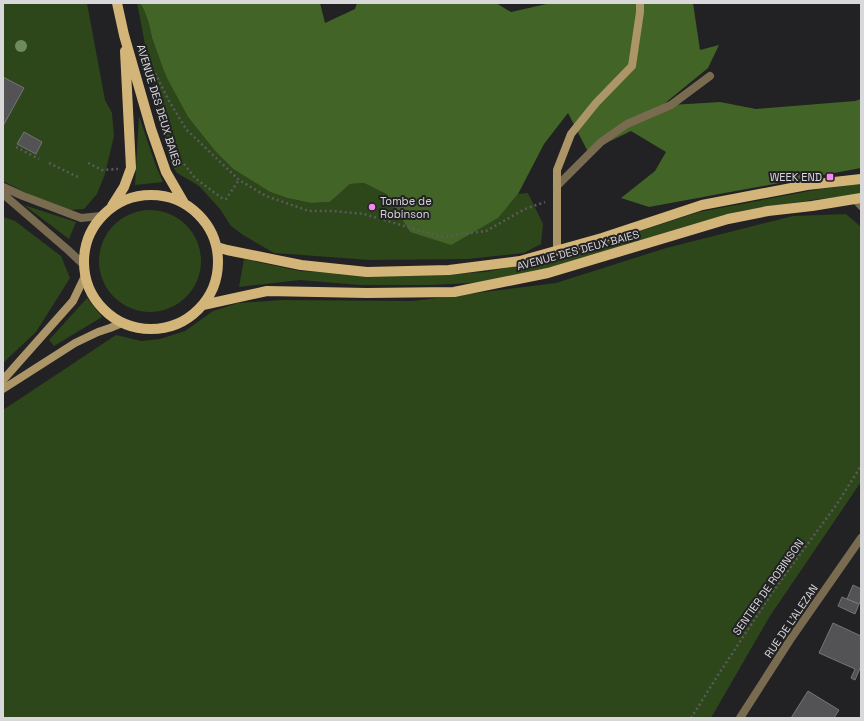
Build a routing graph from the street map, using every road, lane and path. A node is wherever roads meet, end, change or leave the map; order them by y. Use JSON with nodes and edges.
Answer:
{"nodes":[{"id":1,"x":117,"y":3,"type":"edge"},
{"id":2,"x":640,"y":3,"type":"edge"},
{"id":3,"x":124,"y":35,"type":"junction"},
{"id":4,"x":144,"y":54,"type":"dead end"},
{"id":5,"x":710,"y":76,"type":"dead end"},
{"id":6,"x":16,"y":147,"type":"dead end"},
{"id":7,"x":39,"y":159,"type":"dead end"},
{"id":8,"x":48,"y":163,"type":"dead end"},
{"id":9,"x":88,"y":163,"type":"dead end"},
{"id":10,"x":184,"y":164,"type":"dead end"},
{"id":11,"x":122,"y":169,"type":"dead end"},
{"id":12,"x":80,"y":178,"type":"dead end"},
{"id":13,"x":861,"y":179,"type":"edge"},
{"id":14,"x":239,"y":180,"type":"junction"},
{"id":15,"x":557,"y":186,"type":"junction"},
{"id":16,"x":3,"y":187,"type":"edge"},
{"id":17,"x":3,"y":194,"type":"edge"},
{"id":18,"x":557,"y":199,"type":"junction"},
{"id":19,"x":859,"y":201,"type":"edge"},
{"id":20,"x":184,"y":204,"type":"junction"},
{"id":21,"x":112,"y":206,"type":"junction"},
{"id":22,"x":101,"y":216,"type":"junction"},
{"id":23,"x":217,"y":247,"type":"junction"},
{"id":24,"x":557,"y":251,"type":"junction"},
{"id":25,"x":84,"y":265,"type":"junction"},
{"id":26,"x":85,"y":276,"type":"junction"},
{"id":27,"x":203,"y":305,"type":"junction"},
{"id":28,"x":122,"y":323,"type":"junction"},
{"id":29,"x":3,"y":380,"type":"edge"},
{"id":30,"x":3,"y":389,"type":"edge"},
{"id":31,"x":861,"y":466,"type":"edge"},
{"id":32,"x":861,"y":538,"type":"edge"},
{"id":33,"x":691,"y":718,"type":"edge"},
{"id":34,"x":740,"y":718,"type":"edge"}],
"edges":[{"from":1,"to":3,"type":"main road","name":"AVENUE DES DEUX BAIES"},
{"from":2,"to":15,"type":"street"},
{"from":3,"to":20,"type":"main road","name":"AVENUE DES DEUX BAIES"},
{"from":3,"to":21,"type":"main road","name":"AVENUE DES DEUX BAIES"},
{"from":4,"to":14,"type":"path"},
{"from":5,"to":15,"type":"street"},
{"from":6,"to":7,"type":"path"},
{"from":8,"to":12,"type":"path"},
{"from":9,"to":11,"type":"path"},
{"from":10,"to":14,"type":"path"},
{"from":13,"to":24,"type":"main road","name":"AVENUE DES DEUX BAIES"},
{"from":14,"to":18,"type":"path"},
{"from":15,"to":18,"type":"street"},
{"from":16,"to":22,"type":"street"},
{"from":17,"to":25,"type":"street"},
{"from":18,"to":24,"type":"street"},
{"from":19,"to":27,"type":"main road","name":"AVENUE DES DEUX BAIES"},
{"from":20,"to":21,"type":"main road"},
{"from":20,"to":23,"type":"main road"},
{"from":21,"to":22,"type":"main road"},
{"from":22,"to":25,"type":"main road"},
{"from":23,"to":24,"type":"main road","name":"AVENUE DES DEUX BAIES"},
{"from":23,"to":27,"type":"main road"},
{"from":25,"to":26,"type":"main road"},
{"from":26,"to":28,"type":"main road"},
{"from":26,"to":29,"type":"street"},
{"from":27,"to":28,"type":"main road"},
{"from":28,"to":30,"type":"street"},
{"from":31,"to":33,"type":"path","name":"SENTIER DE ROBINSON"},
{"from":32,"to":34,"type":"street","name":"RUE DE L'ALEZAN"}]}
